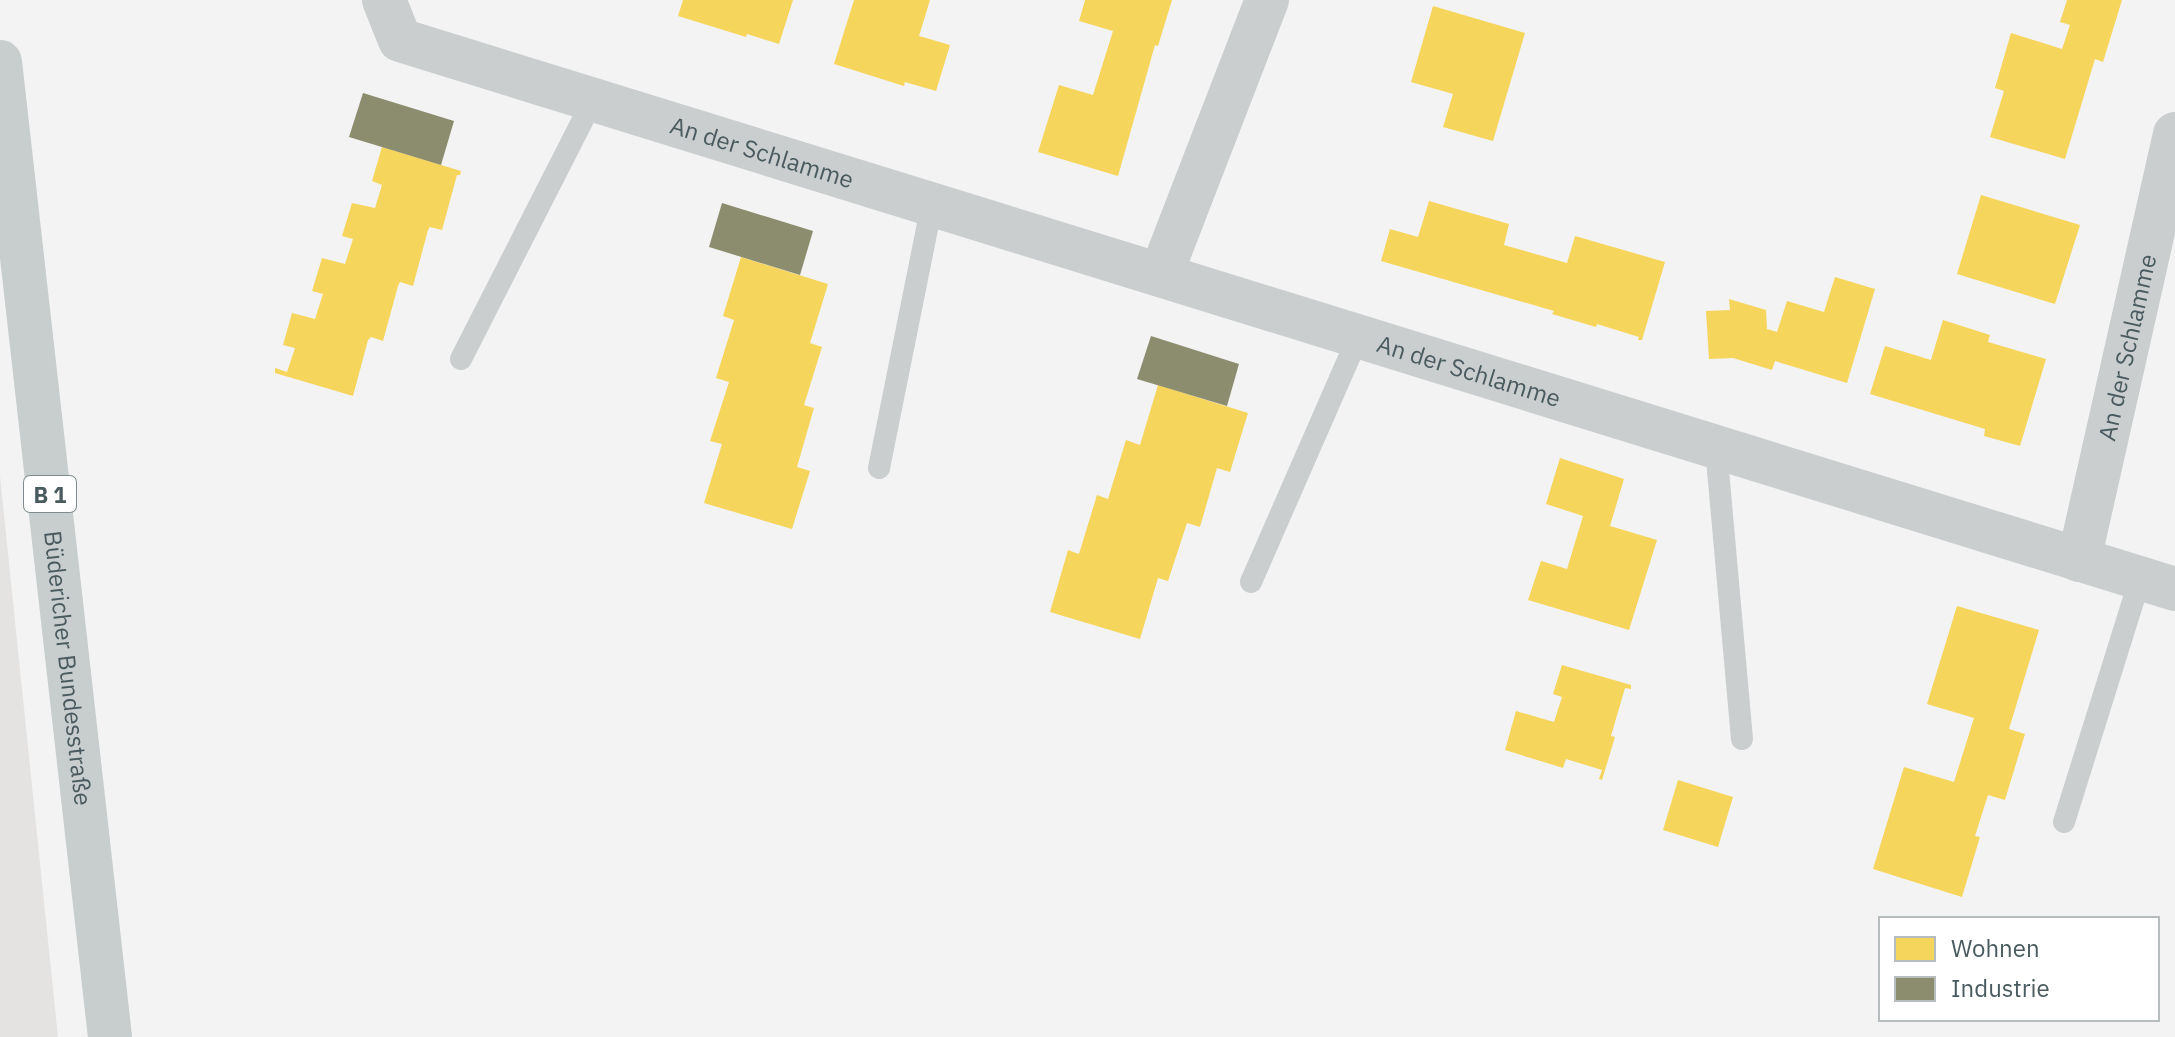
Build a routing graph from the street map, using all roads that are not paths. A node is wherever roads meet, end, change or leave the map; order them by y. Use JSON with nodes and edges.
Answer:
{"nodes":[{"id":1,"x":384,"y":0,"type":"edge"},
{"id":2,"x":1267,"y":0,"type":"edge"},
{"id":3,"x":0,"y":62,"type":"edge"},
{"id":4,"x":593,"y":100,"type":"junction"},
{"id":5,"x":2175,"y":134,"type":"edge"},
{"id":6,"x":932,"y":204,"type":"junction"},
{"id":7,"x":1161,"y":274,"type":"junction"},
{"id":8,"x":1359,"y":335,"type":"junction"},
{"id":9,"x":461,"y":359,"type":"dead end"},
{"id":10,"x":1716,"y":448,"type":"junction"},
{"id":11,"x":879,"y":468,"type":"dead end"},
{"id":12,"x":2079,"y":560,"type":"junction"},
{"id":13,"x":1251,"y":582,"type":"dead end"},
{"id":14,"x":2158,"y":584,"type":"edge"},
{"id":15,"x":1742,"y":739,"type":"dead end"},
{"id":16,"x":2064,"y":822,"type":"dead end"},
{"id":17,"x":110,"y":1037,"type":"edge"}],
"edges":[{"from":1,"to":4,"type":"street","name":"An der Schlamme"},
{"from":2,"to":7,"type":"street"},
{"from":3,"to":17,"type":"main road","name":"Büdericher Bundesstraße","number":"B 1"},
{"from":4,"to":6,"type":"street","name":"An der Schlamme"},
{"from":4,"to":9,"type":"lane"},
{"from":5,"to":12,"type":"street","name":"An der Schlamme"},
{"from":6,"to":7,"type":"street","name":"An der Schlamme"},
{"from":6,"to":11,"type":"lane"},
{"from":7,"to":8,"type":"street","name":"An der Schlamme"},
{"from":8,"to":10,"type":"street","name":"An der Schlamme"},
{"from":8,"to":13,"type":"lane","name":"An der Schlamme"},
{"from":10,"to":12,"type":"street","name":"An der Schlamme"},
{"from":10,"to":15,"type":"lane"},
{"from":12,"to":14,"type":"street","name":"An der Schlamme"},
{"from":14,"to":16,"type":"lane","name":"An der Schlamme"}]}
